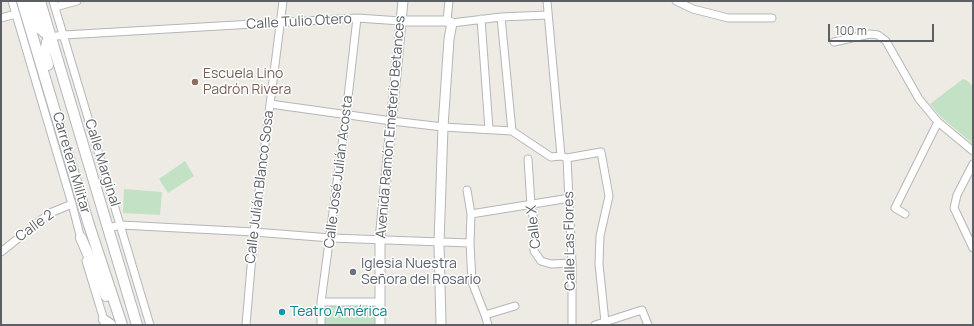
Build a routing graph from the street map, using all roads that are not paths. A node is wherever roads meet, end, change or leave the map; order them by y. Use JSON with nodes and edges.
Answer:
{"nodes":[{"id":1,"x":12,"y":1,"type":"edge"},
{"id":2,"x":22,"y":1,"type":"edge"},
{"id":3,"x":30,"y":1,"type":"edge"},
{"id":4,"x":40,"y":1,"type":"edge"},
{"id":5,"x":77,"y":1,"type":"edge"},
{"id":6,"x":283,"y":1,"type":"edge"},
{"id":7,"x":403,"y":1,"type":"edge"},
{"id":8,"x":449,"y":1,"type":"edge"},
{"id":9,"x":547,"y":1,"type":"edge"},
{"id":10,"x":676,"y":1,"type":"edge"},
{"id":11,"x":54,"y":4,"type":"edge"},
{"id":12,"x":16,"y":14,"type":"junction"},
{"id":13,"x":547,"y":15,"type":"junction"},
{"id":14,"x":501,"y":17,"type":"junction"},
{"id":15,"x":1,"y":18,"type":"edge"},
{"id":16,"x":356,"y":18,"type":"junction"},
{"id":17,"x":772,"y":18,"type":"dead end"},
{"id":18,"x":481,"y":19,"type":"junction"},
{"id":19,"x":401,"y":21,"type":"junction"},
{"id":20,"x":449,"y":22,"type":"junction"},
{"id":21,"x":280,"y":23,"type":"junction"},
{"id":22,"x":64,"y":35,"type":"junction"},
{"id":23,"x":50,"y":37,"type":"junction"},
{"id":24,"x":834,"y":42,"type":"dead end"},
{"id":25,"x":270,"y":104,"type":"junction"},
{"id":26,"x":346,"y":115,"type":"junction"},
{"id":27,"x":392,"y":121,"type":"junction"},
{"id":28,"x":938,"y":122,"type":"junction"},
{"id":29,"x":443,"y":127,"type":"junction"},
{"id":30,"x":489,"y":129,"type":"junction"},
{"id":31,"x":512,"y":131,"type":"junction"},
{"id":32,"x":66,"y":146,"type":"junction"},
{"id":33,"x":973,"y":151,"type":"edge"},
{"id":34,"x":564,"y":157,"type":"junction"},
{"id":35,"x":528,"y":160,"type":"dead end"},
{"id":36,"x":973,"y":164,"type":"edge"},
{"id":37,"x":468,"y":190,"type":"dead end"},
{"id":38,"x":570,"y":198,"type":"junction"},
{"id":39,"x":72,"y":204,"type":"junction"},
{"id":40,"x":531,"y":205,"type":"junction"},
{"id":41,"x":471,"y":214,"type":"junction"},
{"id":42,"x":904,"y":214,"type":"dead end"},
{"id":43,"x":121,"y":224,"type":"junction"},
{"id":44,"x":108,"y":228,"type":"junction"},
{"id":45,"x":254,"y":232,"type":"junction"},
{"id":46,"x":80,"y":238,"type":"junction"},
{"id":47,"x":330,"y":238,"type":"junction"},
{"id":48,"x":380,"y":240,"type":"junction"},
{"id":49,"x":439,"y":243,"type":"junction"},
{"id":50,"x":470,"y":243,"type":"junction"},
{"id":51,"x":973,"y":248,"type":"edge"},
{"id":52,"x":1,"y":252,"type":"edge"},
{"id":53,"x":572,"y":263,"type":"junction"},
{"id":54,"x":114,"y":302,"type":"junction"},
{"id":55,"x":322,"y":302,"type":"junction"},
{"id":56,"x":380,"y":302,"type":"junction"},
{"id":57,"x":515,"y":306,"type":"dead end"},
{"id":58,"x":485,"y":315,"type":"junction"},
{"id":59,"x":108,"y":322,"type":"edge"},
{"id":60,"x":605,"y":322,"type":"junction"},
{"id":61,"x":122,"y":325,"type":"edge"},
{"id":62,"x":138,"y":325,"type":"edge"},
{"id":63,"x":150,"y":325,"type":"edge"},
{"id":64,"x":246,"y":325,"type":"edge"},
{"id":65,"x":321,"y":325,"type":"edge"},
{"id":66,"x":380,"y":325,"type":"edge"},
{"id":67,"x":441,"y":325,"type":"edge"},
{"id":68,"x":488,"y":325,"type":"edge"},
{"id":69,"x":572,"y":325,"type":"edge"},
{"id":70,"x":595,"y":325,"type":"edge"},
{"id":71,"x":648,"y":325,"type":"edge"}],
"edges":[{"from":1,"to":12,"type":"street"},
{"from":2,"to":32,"type":"main road","name":"Carretera Militar"},
{"from":3,"to":23,"type":"main road"},
{"from":4,"to":23,"type":"main road","name":"Carretera Militar"},
{"from":5,"to":11,"type":"street"},
{"from":6,"to":21,"type":"street","name":"Calle Julián Blanco Sosa"},
{"from":7,"to":19,"type":"street","name":"Avenida Ramón Emeterio Betances"},
{"from":8,"to":20,"type":"street"},
{"from":9,"to":13,"type":"street","name":"Calle Las Flores"},
{"from":10,"to":17,"type":"street"},
{"from":11,"to":22,"type":"street","name":"Calle Marginal"},
{"from":12,"to":15,"type":"street"},
{"from":12,"to":39,"type":"street"},
{"from":13,"to":14,"type":"street","name":"Calle Tulio Otero"},
{"from":13,"to":34,"type":"street","name":"Calle Las Flores"},
{"from":14,"to":18,"type":"street","name":"Calle Tulio Otero"},
{"from":14,"to":31,"type":"street"},
{"from":16,"to":19,"type":"street","name":"Calle Tulio Otero"},
{"from":16,"to":21,"type":"street","name":"Calle Tulio Otero"},
{"from":16,"to":26,"type":"street","name":"Calle José Julián Acosta"},
{"from":18,"to":20,"type":"street","name":"Calle Tulio Otero"},
{"from":18,"to":30,"type":"street"},
{"from":19,"to":20,"type":"street","name":"Calle Tulio Otero"},
{"from":19,"to":27,"type":"street","name":"Avenida Ramón Emeterio Betances"},
{"from":20,"to":29,"type":"street"},
{"from":21,"to":22,"type":"street","name":"Calle Tulio Otero"},
{"from":21,"to":25,"type":"street","name":"Calle Julián Blanco Sosa"},
{"from":22,"to":23,"type":"street","name":"Calle Tulio Otero"},
{"from":22,"to":43,"type":"street","name":"Calle Marginal"},
{"from":23,"to":32,"type":"main road"},
{"from":23,"to":44,"type":"main road","name":"Carretera Militar"},
{"from":24,"to":28,"type":"street"},
{"from":25,"to":26,"type":"street"},
{"from":25,"to":45,"type":"street","name":"Calle Julián Blanco Sosa"},
{"from":26,"to":27,"type":"street"},
{"from":26,"to":47,"type":"street","name":"Calle José Julián Acosta"},
{"from":27,"to":29,"type":"street"},
{"from":27,"to":48,"type":"street","name":"Avenida Ramón Emeterio Betances"},
{"from":28,"to":33,"type":"street"},
{"from":28,"to":42,"type":"street"},
{"from":29,"to":30,"type":"street"},
{"from":29,"to":49,"type":"street"},
{"from":30,"to":31,"type":"street"},
{"from":31,"to":34,"type":"street"},
{"from":32,"to":54,"type":"main road","name":"Carretera Militar"},
{"from":34,"to":38,"type":"street","name":"Calle Las Flores"},
{"from":34,"to":60,"type":"street"},
{"from":35,"to":40,"type":"street","name":"Calle X"},
{"from":36,"to":51,"type":"street"},
{"from":37,"to":41,"type":"street"},
{"from":38,"to":40,"type":"street"},
{"from":38,"to":53,"type":"street","name":"Calle Las Flores"},
{"from":39,"to":46,"type":"street"},
{"from":39,"to":52,"type":"street","name":"Calle 2"},
{"from":40,"to":41,"type":"street"},
{"from":40,"to":53,"type":"street","name":"Calle X"},
{"from":41,"to":50,"type":"street"},
{"from":43,"to":44,"type":"street"},
{"from":43,"to":45,"type":"street"},
{"from":43,"to":63,"type":"street","name":"Calle Marginal"},
{"from":44,"to":62,"type":"main road","name":"Carretera Militar"},
{"from":45,"to":47,"type":"street"},
{"from":45,"to":64,"type":"street","name":"Calle Julián Blanco Sosa"},
{"from":46,"to":54,"type":"main road"},
{"from":46,"to":59,"type":"street"},
{"from":47,"to":48,"type":"street"},
{"from":47,"to":55,"type":"street","name":"Calle José Julián Acosta"},
{"from":48,"to":49,"type":"street"},
{"from":48,"to":56,"type":"street","name":"Avenida Ramón Emeterio Betances"},
{"from":49,"to":50,"type":"street"},
{"from":49,"to":67,"type":"street"},
{"from":50,"to":58,"type":"street"},
{"from":53,"to":69,"type":"street","name":"Calle Las Flores"},
{"from":54,"to":61,"type":"main road","name":"Carretera Militar"},
{"from":55,"to":56,"type":"street"},
{"from":55,"to":65,"type":"street","name":"Calle José Julián Acosta"},
{"from":56,"to":66,"type":"street","name":"Avenida Ramón Emeterio Betances"},
{"from":57,"to":58,"type":"street"},
{"from":58,"to":68,"type":"street"},
{"from":60,"to":70,"type":"street"},
{"from":60,"to":71,"type":"street"}]}
